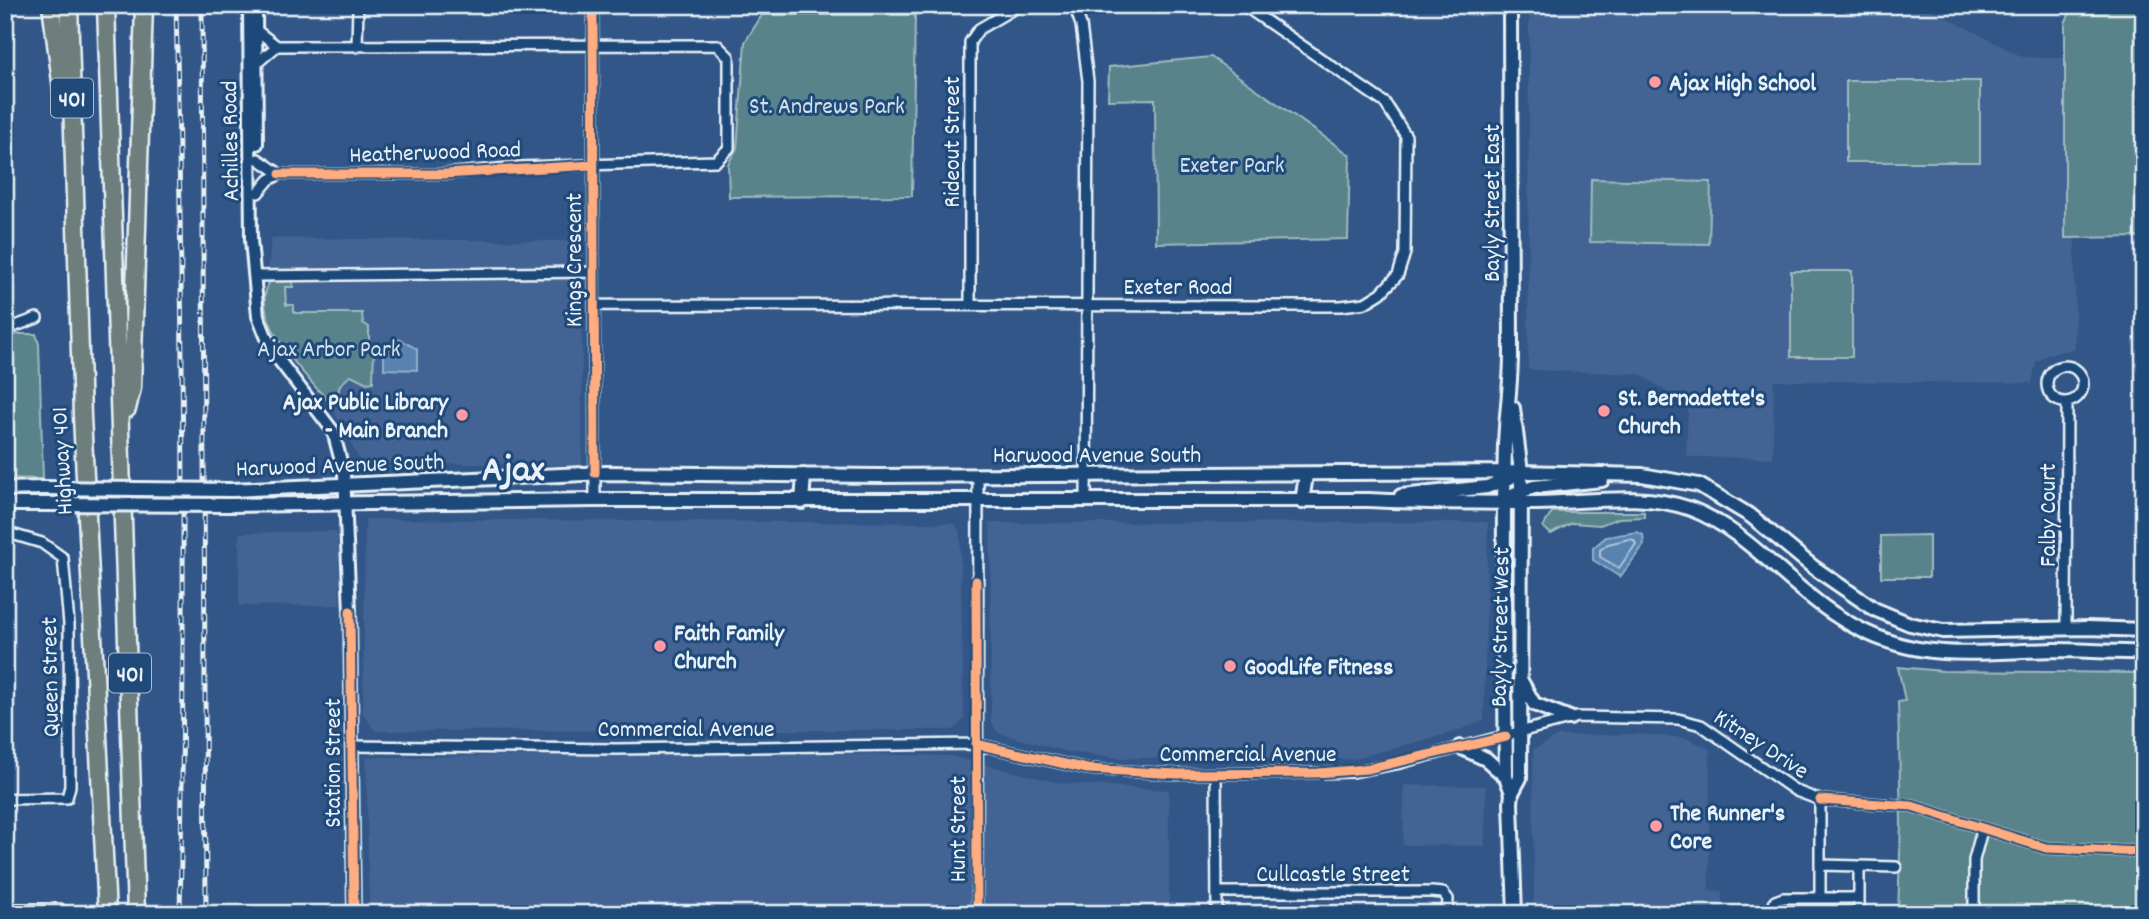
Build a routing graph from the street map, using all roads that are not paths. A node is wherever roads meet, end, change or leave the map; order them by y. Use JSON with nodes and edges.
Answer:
{"nodes":[{"id":1,"x":51,"y":5,"type":"edge"},
{"id":2,"x":69,"y":5,"type":"edge"},
{"id":3,"x":106,"y":5,"type":"edge"},
{"id":4,"x":144,"y":5,"type":"edge"},
{"id":5,"x":249,"y":5,"type":"edge"},
{"id":6,"x":256,"y":5,"type":"edge"},
{"id":7,"x":358,"y":5,"type":"edge"},
{"id":8,"x":593,"y":5,"type":"edge"},
{"id":9,"x":825,"y":5,"type":"edge"},
{"id":10,"x":891,"y":5,"type":"edge"},
{"id":11,"x":1020,"y":5,"type":"edge"},
{"id":12,"x":1074,"y":5,"type":"edge"},
{"id":13,"x":1243,"y":5,"type":"edge"},
{"id":14,"x":1510,"y":5,"type":"edge"},
{"id":15,"x":256,"y":30,"type":"junction"},
{"id":16,"x":593,"y":45,"type":"junction"},
{"id":17,"x":277,"y":46,"type":"junction"},
{"id":18,"x":358,"y":47,"type":"junction"},
{"id":19,"x":257,"y":63,"type":"junction"},
{"id":20,"x":258,"y":159,"type":"junction"},
{"id":21,"x":592,"y":165,"type":"junction"},
{"id":22,"x":280,"y":174,"type":"junction"},
{"id":23,"x":74,"y":191,"type":"junction"},
{"id":24,"x":258,"y":193,"type":"junction"},
{"id":25,"x":594,"y":272,"type":"junction"},
{"id":26,"x":255,"y":276,"type":"junction"},
{"id":27,"x":595,"y":305,"type":"junction"},
{"id":28,"x":971,"y":305,"type":"junction"},
{"id":29,"x":1087,"y":306,"type":"junction"},
{"id":30,"x":37,"y":318,"type":"dead end"},
{"id":31,"x":5,"y":330,"type":"edge"},
{"id":32,"x":1511,"y":401,"type":"junction"},
{"id":33,"x":2067,"y":402,"type":"junction"},
{"id":34,"x":122,"y":432,"type":"junction"},
{"id":35,"x":1521,"y":472,"type":"junction"},
{"id":36,"x":595,"y":473,"type":"junction"},
{"id":37,"x":804,"y":475,"type":"junction"},
{"id":38,"x":978,"y":475,"type":"junction"},
{"id":39,"x":1087,"y":475,"type":"junction"},
{"id":40,"x":1306,"y":475,"type":"junction"},
{"id":41,"x":1506,"y":477,"type":"junction"},
{"id":42,"x":1612,"y":477,"type":"junction"},
{"id":43,"x":345,"y":486,"type":"junction"},
{"id":44,"x":5,"y":489,"type":"edge"},
{"id":45,"x":1521,"y":496,"type":"junction"},
{"id":46,"x":596,"y":500,"type":"junction"},
{"id":47,"x":1369,"y":500,"type":"junction"},
{"id":48,"x":976,"y":501,"type":"junction"},
{"id":49,"x":1086,"y":501,"type":"junction"},
{"id":50,"x":802,"y":502,"type":"junction"},
{"id":51,"x":1302,"y":502,"type":"junction"},
{"id":52,"x":1506,"y":503,"type":"junction"},
{"id":53,"x":5,"y":504,"type":"edge"},
{"id":54,"x":346,"y":504,"type":"junction"},
{"id":55,"x":5,"y":533,"type":"edge"},
{"id":56,"x":2066,"y":628,"type":"junction"},
{"id":57,"x":2144,"y":630,"type":"edge"},
{"id":58,"x":2066,"y":650,"type":"junction"},
{"id":59,"x":2144,"y":652,"type":"edge"},
{"id":60,"x":1520,"y":679,"type":"junction"},
{"id":61,"x":1570,"y":718,"type":"junction"},
{"id":62,"x":1512,"y":735,"type":"junction"},
{"id":63,"x":976,"y":744,"type":"junction"},
{"id":64,"x":351,"y":746,"type":"junction"},
{"id":65,"x":1460,"y":747,"type":"junction"},
{"id":66,"x":1216,"y":774,"type":"junction"},
{"id":67,"x":1506,"y":777,"type":"junction"},
{"id":68,"x":1512,"y":793,"type":"junction"},
{"id":69,"x":5,"y":799,"type":"edge"},
{"id":70,"x":1821,"y":800,"type":"junction"},
{"id":71,"x":1982,"y":830,"type":"junction"},
{"id":72,"x":2144,"y":852,"type":"edge"},
{"id":73,"x":1820,"y":865,"type":"junction"},
{"id":74,"x":1859,"y":866,"type":"junction"},
{"id":75,"x":1896,"y":867,"type":"dead end"},
{"id":76,"x":1217,"y":892,"type":"junction"},
{"id":77,"x":1820,"y":898,"type":"junction"},
{"id":78,"x":1858,"y":898,"type":"junction"},
{"id":79,"x":5,"y":908,"type":"edge"},
{"id":80,"x":60,"y":909,"type":"dead end"},
{"id":81,"x":107,"y":914,"type":"edge"},
{"id":82,"x":136,"y":914,"type":"edge"},
{"id":83,"x":354,"y":914,"type":"edge"},
{"id":84,"x":976,"y":914,"type":"edge"},
{"id":85,"x":1217,"y":914,"type":"edge"},
{"id":86,"x":1447,"y":914,"type":"edge"},
{"id":87,"x":1515,"y":914,"type":"edge"},
{"id":88,"x":1771,"y":914,"type":"edge"},
{"id":89,"x":1858,"y":914,"type":"edge"},
{"id":90,"x":1974,"y":914,"type":"edge"}],
"edges":[{"from":1,"to":23,"type":"highway"},
{"from":2,"to":23,"type":"highway","name":"Highway 401","number":"401"},
{"from":3,"to":34,"type":"highway","number":"401"},
{"from":4,"to":34,"type":"highway"},
{"from":5,"to":26,"type":"street","name":"Achilles Road"},
{"from":6,"to":15,"type":"street","name":"Achilles Road"},
{"from":7,"to":18,"type":"street"},
{"from":8,"to":16,"type":"street","name":"Kings Crescent"},
{"from":9,"to":10,"type":"street"},
{"from":11,"to":28,"type":"street","name":"Rideout Street"},
{"from":12,"to":29,"type":"street"},
{"from":13,"to":29,"type":"street","name":"Exeter Road"},
{"from":14,"to":32,"type":"main road","name":"Bayly Street East"},
{"from":15,"to":17,"type":"street"},
{"from":15,"to":19,"type":"street","name":"Achilles Road"},
{"from":16,"to":18,"type":"street","name":"Heatherwood Road"},
{"from":16,"to":21,"type":"street","name":"Kings Crescent"},
{"from":16,"to":21,"type":"street","name":"Heatherwood Road"},
{"from":17,"to":18,"type":"street","name":"Heatherwood Road"},
{"from":17,"to":19,"type":"street"},
{"from":19,"to":20,"type":"street","name":"Achilles Road"},
{"from":20,"to":22,"type":"street"},
{"from":20,"to":24,"type":"street","name":"Achilles Road"},
{"from":21,"to":22,"type":"street","name":"Heatherwood Road"},
{"from":21,"to":25,"type":"street","name":"Kings Crescent"},
{"from":22,"to":24,"type":"street"},
{"from":23,"to":81,"type":"highway","name":"Highway 401","number":"401"},
{"from":24,"to":26,"type":"street","name":"Achilles Road"},
{"from":25,"to":26,"type":"street"},
{"from":25,"to":27,"type":"street","name":"Kings Crescent"},
{"from":26,"to":43,"type":"street","name":"Achilles Road"},
{"from":27,"to":28,"type":"street","name":"Exeter Road"},
{"from":27,"to":36,"type":"street","name":"Kings Crescent"},
{"from":28,"to":29,"type":"street","name":"Exeter Road"},
{"from":29,"to":39,"type":"street"},
{"from":30,"to":31,"type":"street"},
{"from":32,"to":35,"type":"main road","name":"Bayly Street East"},
{"from":32,"to":41,"type":"main road","name":"Bayly Street East"},
{"from":33,"to":33,"type":"street","name":"Falby Court"},
{"from":33,"to":56,"type":"street","name":"Falby Court"},
{"from":34,"to":82,"type":"highway","number":"401"},
{"from":35,"to":41,"type":"main road","name":"Harwood Avenue South"},
{"from":35,"to":42,"type":"main road","name":"Harwood Avenue South"},
{"from":35,"to":45,"type":"main road","name":"Bayly Street West"},
{"from":36,"to":37,"type":"main road","name":"Harwood Avenue South"},
{"from":36,"to":43,"type":"main road","name":"Harwood Avenue South"},
{"from":36,"to":46,"type":"street","name":"Kings Crescent"},
{"from":37,"to":38,"type":"main road","name":"Harwood Avenue South"},
{"from":37,"to":50,"type":"main road"},
{"from":38,"to":39,"type":"main road","name":"Harwood Avenue South"},
{"from":38,"to":48,"type":"street"},
{"from":39,"to":40,"type":"main road","name":"Harwood Avenue South"},
{"from":39,"to":49,"type":"street"},
{"from":40,"to":41,"type":"main road","name":"Harwood Avenue South"},
{"from":40,"to":51,"type":"main road"},
{"from":41,"to":47,"type":"main road"},
{"from":41,"to":52,"type":"main road","name":"Bayly Street West"},
{"from":42,"to":45,"type":"main road"},
{"from":42,"to":56,"type":"main road","name":"Harwood Avenue South"},
{"from":43,"to":44,"type":"main road","name":"Harwood Avenue South","bridge":true},
{"from":43,"to":54,"type":"street","name":"Achilles Road"},
{"from":45,"to":52,"type":"main road"},
{"from":45,"to":58,"type":"main road"},
{"from":45,"to":60,"type":"main road","name":"Bayly Street West"},
{"from":46,"to":50,"type":"main road","name":"Harwood Avenue South"},
{"from":46,"to":54,"type":"main road","name":"Harwood Avenue South"},
{"from":47,"to":51,"type":"main road","name":"Harwood Avenue South"},
{"from":47,"to":52,"type":"main road","name":"Harwood Avenue South"},
{"from":48,"to":49,"type":"main road","name":"Harwood Avenue South"},
{"from":48,"to":50,"type":"main road","name":"Harwood Avenue South"},
{"from":48,"to":63,"type":"street","name":"Hunt Street"},
{"from":49,"to":51,"type":"main road","name":"Harwood Avenue South"},
{"from":52,"to":62,"type":"main road","name":"Bayly Street West"},
{"from":53,"to":54,"type":"main road","name":"Harwood Avenue South","bridge":true},
{"from":54,"to":64,"type":"street","name":"Station Street"},
{"from":55,"to":69,"type":"street","name":"Queen Street"},
{"from":56,"to":57,"type":"main road","name":"Harwood Avenue South"},
{"from":56,"to":58,"type":"main road"},
{"from":58,"to":59,"type":"main road"},
{"from":60,"to":61,"type":"main road"},
{"from":60,"to":62,"type":"main road","name":"Bayly Street West"},
{"from":61,"to":62,"type":"street","name":"Kitney Drive"},
{"from":61,"to":70,"type":"street","name":"Kitney Drive"},
{"from":62,"to":65,"type":"street","name":"Commercial Avenue"},
{"from":62,"to":67,"type":"main road","name":"Bayly Street West"},
{"from":62,"to":68,"type":"main road","name":"Bayly Street West"},
{"from":63,"to":64,"type":"street","name":"Commercial Avenue"},
{"from":63,"to":66,"type":"street","name":"Commercial Avenue"},
{"from":63,"to":84,"type":"street","name":"Hunt Street"},
{"from":64,"to":83,"type":"street","name":"Station Street"},
{"from":65,"to":66,"type":"street","name":"Commercial Avenue"},
{"from":65,"to":67,"type":"main road"},
{"from":66,"to":76,"type":"street"},
{"from":67,"to":68,"type":"main road","name":"Bayly Street West"},
{"from":68,"to":87,"type":"main road","name":"Bayly Street West"},
{"from":70,"to":71,"type":"street","name":"Kitney Drive"},
{"from":70,"to":73,"type":"street"},
{"from":71,"to":72,"type":"street","name":"Kitney Drive"},
{"from":71,"to":90,"type":"street"},
{"from":73,"to":74,"type":"street"},
{"from":73,"to":77,"type":"street"},
{"from":74,"to":75,"type":"street"},
{"from":74,"to":78,"type":"street"},
{"from":76,"to":85,"type":"street"},
{"from":76,"to":86,"type":"street","name":"Cullcastle Street"},
{"from":77,"to":78,"type":"street"},
{"from":77,"to":88,"type":"street"},
{"from":78,"to":89,"type":"street"},
{"from":79,"to":80,"type":"street"}]}
